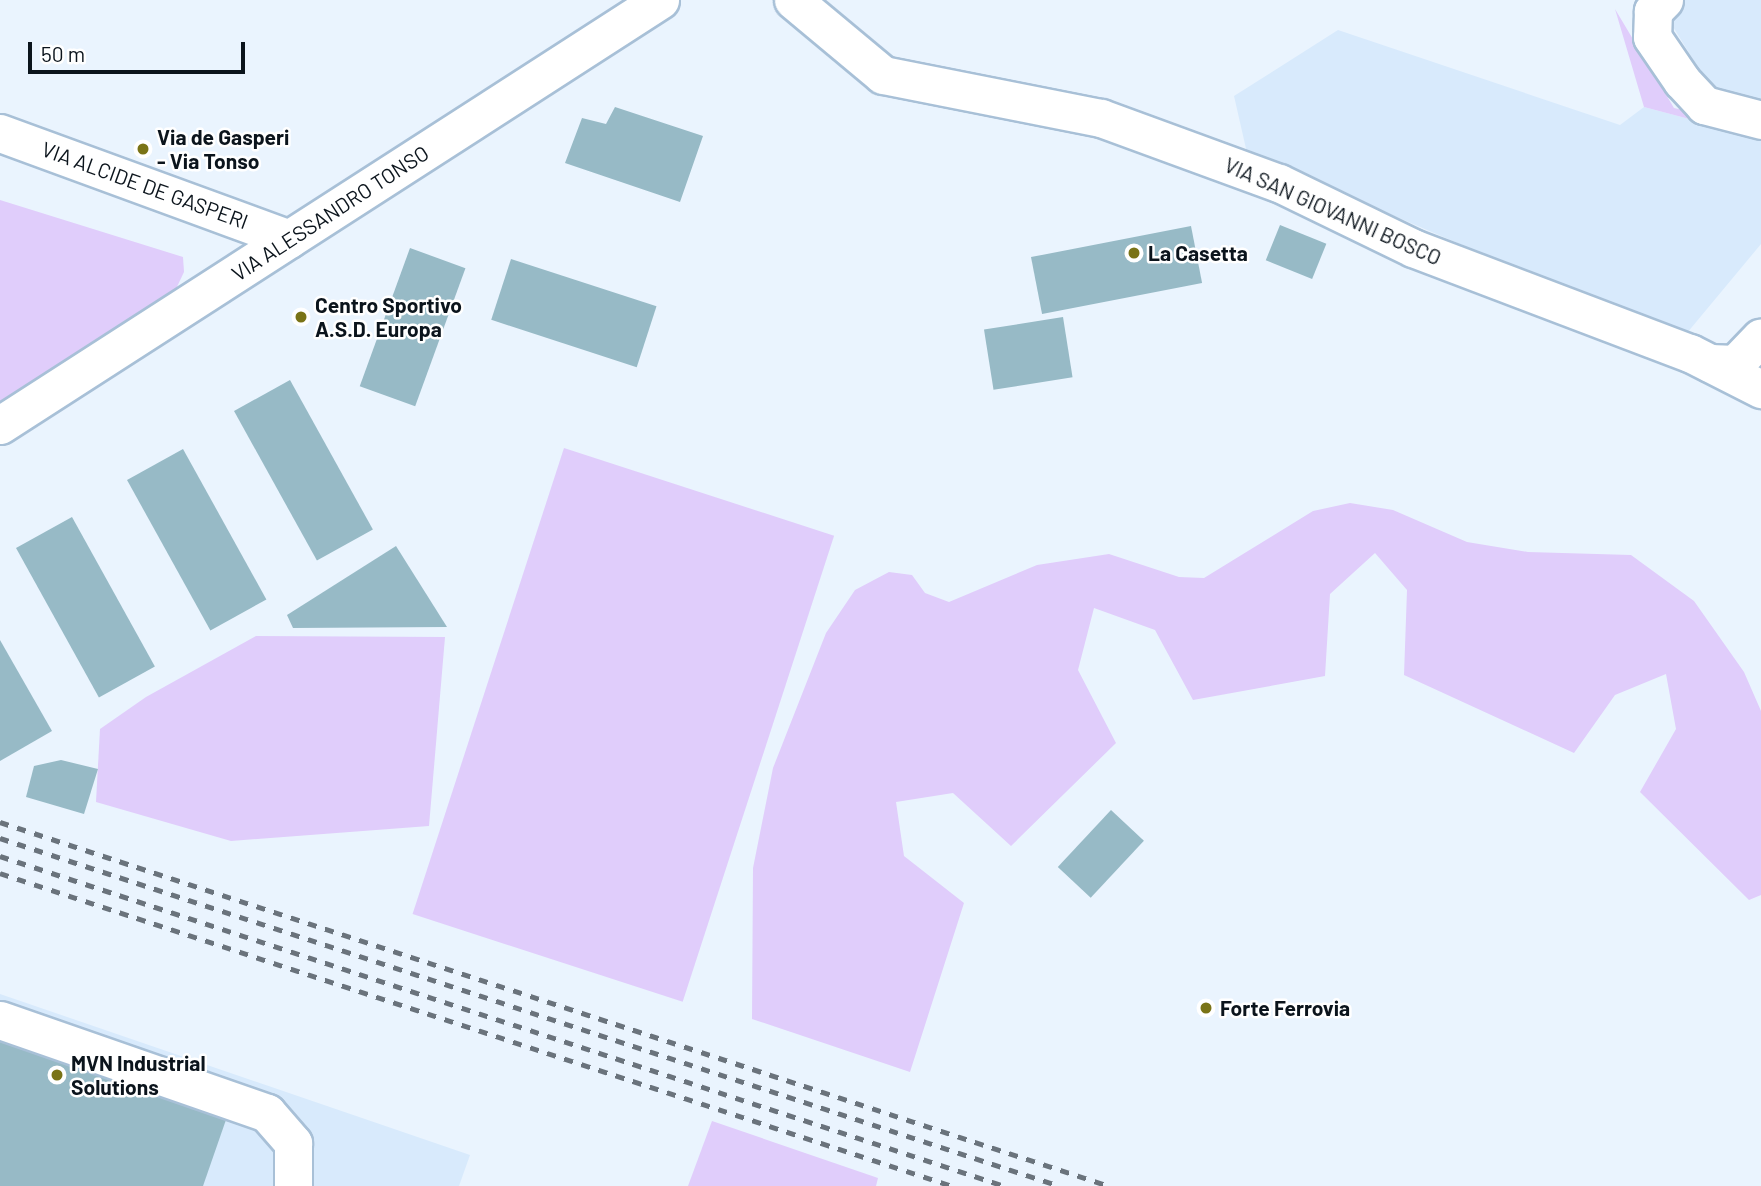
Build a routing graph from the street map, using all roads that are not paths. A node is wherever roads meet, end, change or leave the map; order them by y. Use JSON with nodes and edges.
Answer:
{"nodes":[{"id":1,"x":660,"y":0,"type":"edge"},
{"id":2,"x":793,"y":0,"type":"edge"},
{"id":3,"x":1664,"y":0,"type":"edge"},
{"id":4,"x":1761,"y":120,"type":"edge"},
{"id":5,"x":0,"y":132,"type":"edge"},
{"id":6,"x":289,"y":239,"type":"junction"},
{"id":7,"x":1761,"y":337,"type":"edge"},
{"id":8,"x":1710,"y":363,"type":"junction"},
{"id":9,"x":1761,"y":389,"type":"edge"},
{"id":10,"x":0,"y":425,"type":"edge"},
{"id":11,"x":0,"y":1020,"type":"edge"},
{"id":12,"x":293,"y":1186,"type":"edge"}],
"edges":[{"from":1,"to":6,"type":"street","name":"VIA ALESSANDRO TONSO"},
{"from":2,"to":8,"type":"street","name":"VIA SAN GIOVANNI BOSCO"},
{"from":3,"to":4,"type":"street"},
{"from":5,"to":6,"type":"street","name":"VIA ALCIDE DE GASPERI"},
{"from":6,"to":10,"type":"street","name":"VIA ALESSANDRO TONSO"},
{"from":7,"to":8,"type":"street"},
{"from":8,"to":9,"type":"street","name":"VIA SAN GIOVANNI BOSCO"},
{"from":11,"to":12,"type":"street"}]}
